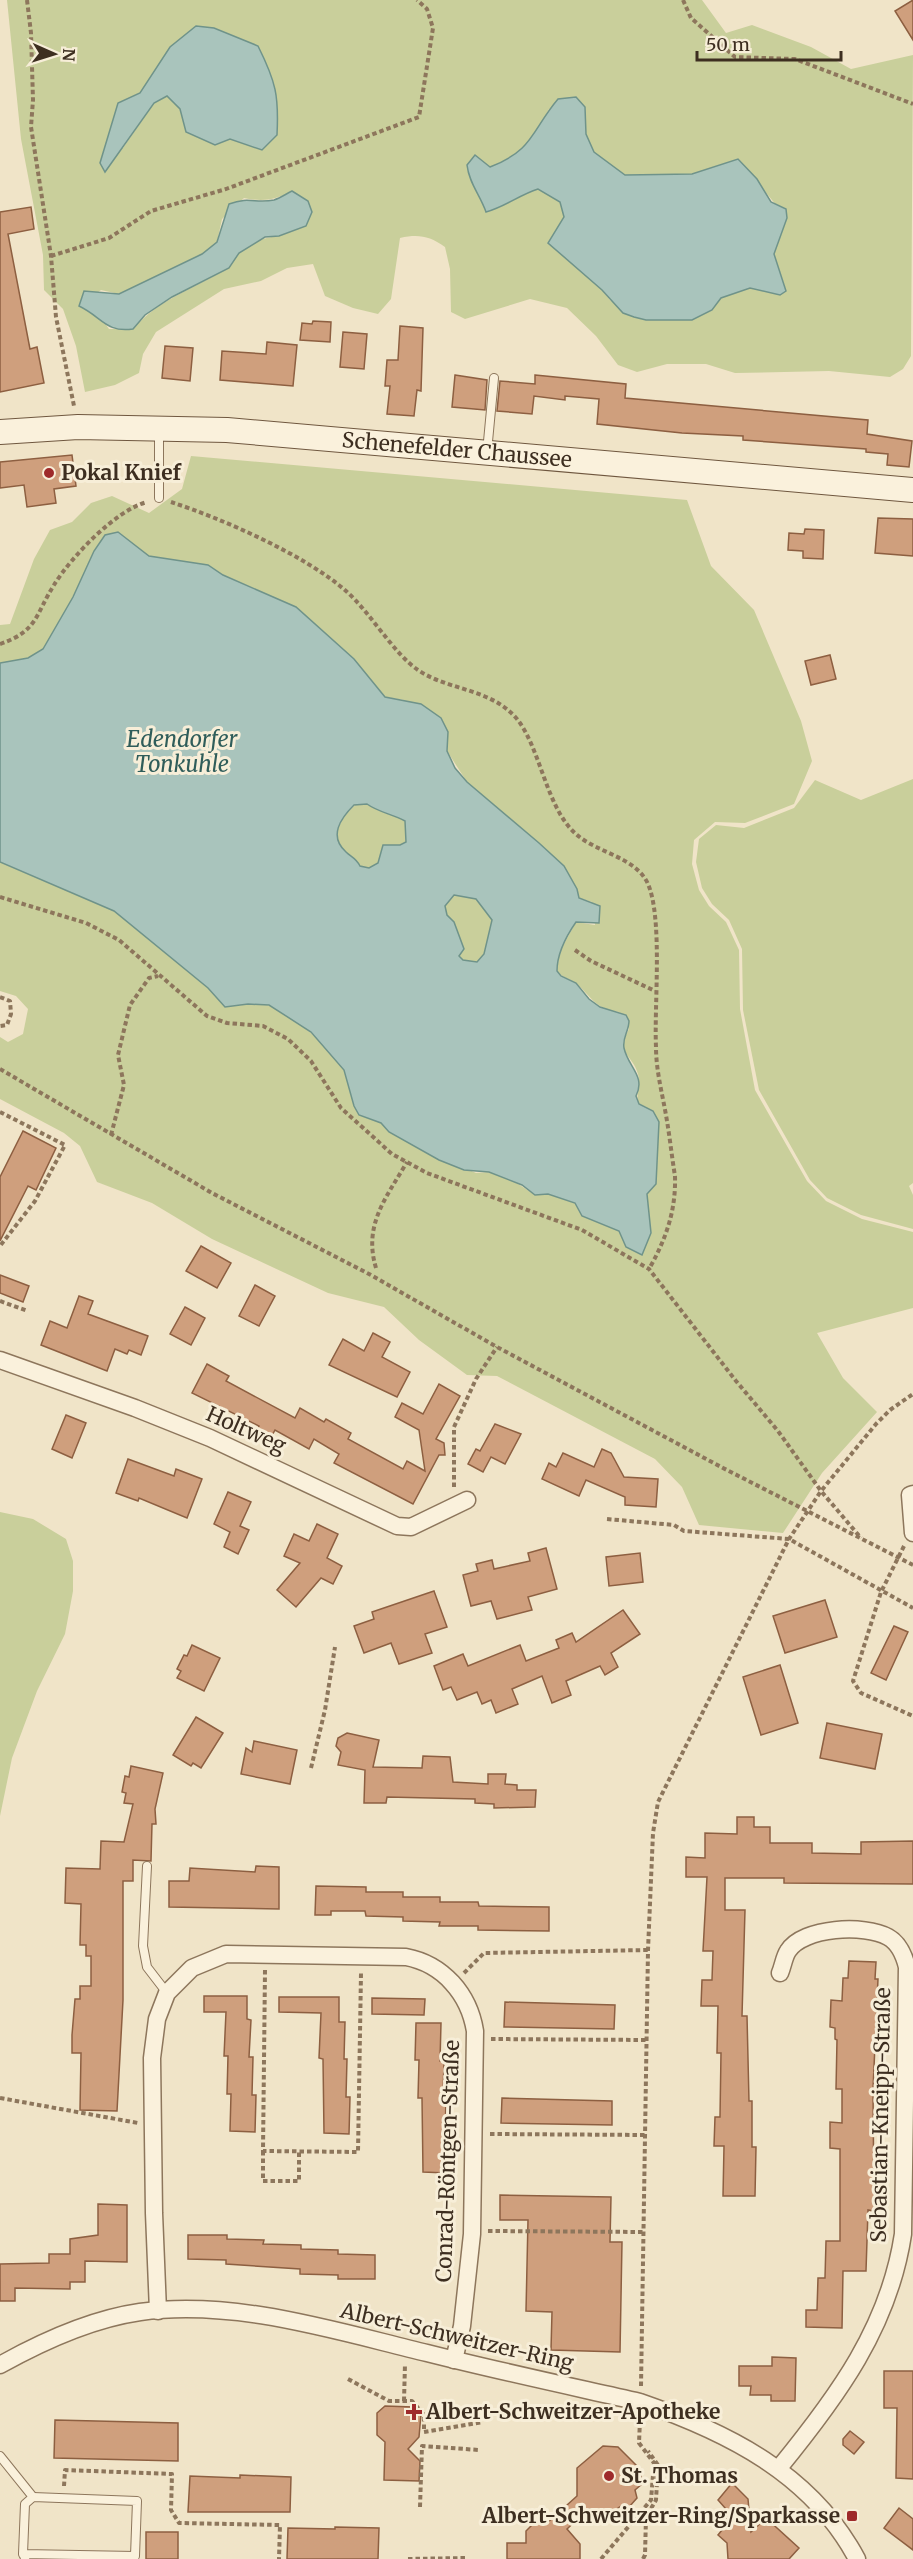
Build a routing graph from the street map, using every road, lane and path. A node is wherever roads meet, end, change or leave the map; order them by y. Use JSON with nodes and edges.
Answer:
{"nodes":[{"id":1,"x":27,"y":0,"type":"edge"},
{"id":2,"x":417,"y":0,"type":"edge"},
{"id":3,"x":683,"y":0,"type":"edge"},
{"id":4,"x":913,"y":104,"type":"edge"},
{"id":5,"x":51,"y":256,"type":"junction"},
{"id":6,"x":494,"y":378,"type":"dead end"},
{"id":7,"x":159,"y":426,"type":"junction"},
{"id":8,"x":78,"y":427,"type":"junction"},
{"id":9,"x":0,"y":432,"type":"edge"},
{"id":10,"x":488,"y":452,"type":"junction"},
{"id":11,"x":913,"y":486,"type":"edge"},
{"id":12,"x":159,"y":498,"type":"junction"},
{"id":13,"x":0,"y":644,"type":"edge"},
{"id":14,"x":0,"y":897,"type":"edge"},
{"id":15,"x":575,"y":950,"type":"dead end"},
{"id":16,"x":159,"y":976,"type":"junction"},
{"id":17,"x":655,"y":990,"type":"junction"},
{"id":18,"x":0,"y":997,"type":"edge"},
{"id":19,"x":0,"y":1026,"type":"edge"},
{"id":20,"x":0,"y":1068,"type":"edge"},
{"id":21,"x":0,"y":1112,"type":"edge"},
{"id":22,"x":111,"y":1135,"type":"junction"},
{"id":23,"x":407,"y":1162,"type":"junction"},
{"id":24,"x":0,"y":1246,"type":"edge"},
{"id":25,"x":376,"y":1268,"type":"dead end"},
{"id":26,"x":649,"y":1269,"type":"junction"},
{"id":27,"x":0,"y":1301,"type":"edge"},
{"id":28,"x":28,"y":1311,"type":"dead end"},
{"id":29,"x":497,"y":1347,"type":"junction"},
{"id":30,"x":0,"y":1360,"type":"edge"},
{"id":31,"x":913,"y":1394,"type":"edge"},
{"id":32,"x":821,"y":1491,"type":"junction"},
{"id":33,"x":913,"y":1494,"type":"edge"},
{"id":34,"x":461,"y":1503,"type":"joint"},
{"id":35,"x":808,"y":1511,"type":"junction"},
{"id":36,"x":607,"y":1519,"type":"dead end"},
{"id":37,"x":913,"y":1533,"type":"edge"},
{"id":38,"x":861,"y":1538,"type":"junction"},
{"id":39,"x":789,"y":1539,"type":"junction"},
{"id":40,"x":898,"y":1557,"type":"junction"},
{"id":41,"x":913,"y":1565,"type":"edge"},
{"id":42,"x":881,"y":1592,"type":"junction"},
{"id":43,"x":913,"y":1608,"type":"edge"},
{"id":44,"x":335,"y":1647,"type":"dead end"},
{"id":45,"x":913,"y":1716,"type":"edge"},
{"id":46,"x":311,"y":1768,"type":"dead end"},
{"id":47,"x":147,"y":1866,"type":"dead end"},
{"id":48,"x":648,"y":1950,"type":"junction"},
{"id":49,"x":265,"y":1953,"type":"junction"},
{"id":50,"x":362,"y":1954,"type":"junction"},
{"id":51,"x":472,"y":1964,"type":"dead end"},
{"id":52,"x":780,"y":1973,"type":"dead end"},
{"id":53,"x":167,"y":1993,"type":"junction"},
{"id":54,"x":476,"y":2039,"type":"junction"},
{"id":55,"x":647,"y":2040,"type":"junction"},
{"id":56,"x":0,"y":2098,"type":"edge"},
{"id":57,"x":152,"y":2126,"type":"junction"},
{"id":58,"x":474,"y":2133,"type":"junction"},
{"id":59,"x":647,"y":2135,"type":"junction"},
{"id":60,"x":263,"y":2151,"type":"junction"},
{"id":61,"x":299,"y":2151,"type":"junction"},
{"id":62,"x":472,"y":2231,"type":"junction"},
{"id":63,"x":645,"y":2232,"type":"junction"},
{"id":64,"x":158,"y":2311,"type":"junction"},
{"id":65,"x":406,"y":2348,"type":"junction"},
{"id":66,"x":454,"y":2360,"type":"junction"},
{"id":67,"x":0,"y":2365,"type":"edge"},
{"id":68,"x":348,"y":2379,"type":"dead end"},
{"id":69,"x":404,"y":2401,"type":"junction"},
{"id":70,"x":640,"y":2402,"type":"junction"},
{"id":71,"x":483,"y":2422,"type":"dead end"},
{"id":72,"x":642,"y":2448,"type":"junction"},
{"id":73,"x":478,"y":2450,"type":"dead end"},
{"id":74,"x":0,"y":2456,"type":"edge"},
{"id":75,"x":779,"y":2468,"type":"junction"},
{"id":76,"x":33,"y":2497,"type":"junction"},
{"id":77,"x":63,"y":2498,"type":"junction"},
{"id":78,"x":420,"y":2507,"type":"dead end"},
{"id":79,"x":24,"y":2556,"type":"edge"},
{"id":80,"x":467,"y":2558,"type":"edge"},
{"id":81,"x":602,"y":2558,"type":"edge"},
{"id":82,"x":279,"y":2559,"type":"edge"},
{"id":83,"x":408,"y":2559,"type":"edge"},
{"id":84,"x":643,"y":2559,"type":"edge"},
{"id":85,"x":857,"y":2559,"type":"edge"}],
"edges":[{"from":1,"to":5,"type":"path"},
{"from":2,"to":5,"type":"path"},
{"from":3,"to":4,"type":"path"},
{"from":5,"to":8,"type":"path"},
{"from":6,"to":10,"type":"lane"},
{"from":7,"to":8,"type":"street","name":"Schenefelder Chaussee"},
{"from":7,"to":10,"type":"street","name":"Schenefelder Chaussee"},
{"from":7,"to":12,"type":"lane"},
{"from":8,"to":9,"type":"street","name":"Schenefelder Chaussee"},
{"from":10,"to":11,"type":"street","name":"Schenefelder Chaussee"},
{"from":12,"to":13,"type":"path"},
{"from":12,"to":17,"type":"path"},
{"from":14,"to":16,"type":"path"},
{"from":15,"to":17,"type":"path"},
{"from":16,"to":22,"type":"path"},
{"from":16,"to":23,"type":"path"},
{"from":17,"to":26,"type":"path"},
{"from":18,"to":19,"type":"path"},
{"from":20,"to":22,"type":"path"},
{"from":21,"to":24,"type":"path"},
{"from":22,"to":29,"type":"path"},
{"from":23,"to":25,"type":"path"},
{"from":23,"to":26,"type":"path"},
{"from":26,"to":32,"type":"path"},
{"from":27,"to":28,"type":"path"},
{"from":29,"to":34,"type":"path"},
{"from":29,"to":35,"type":"path"},
{"from":30,"to":34,"type":"street","name":"Holtweg"},
{"from":31,"to":32,"type":"path"},
{"from":32,"to":35,"type":"path"},
{"from":32,"to":38,"type":"path"},
{"from":33,"to":37,"type":"street"},
{"from":35,"to":38,"type":"path"},
{"from":35,"to":39,"type":"path"},
{"from":36,"to":39,"type":"path"},
{"from":37,"to":40,"type":"path"},
{"from":38,"to":40,"type":"path"},
{"from":39,"to":42,"type":"path"},
{"from":39,"to":48,"type":"path"},
{"from":40,"to":41,"type":"path"},
{"from":40,"to":42,"type":"path"},
{"from":42,"to":43,"type":"path"},
{"from":42,"to":45,"type":"path"},
{"from":44,"to":46,"type":"path"},
{"from":47,"to":53,"type":"lane"},
{"from":48,"to":51,"type":"path"},
{"from":48,"to":55,"type":"path"},
{"from":49,"to":50,"type":"street","name":"Conrad-Röntgen-Straße"},
{"from":49,"to":53,"type":"street","name":"Conrad-Röntgen-Straße"},
{"from":49,"to":60,"type":"path"},
{"from":50,"to":54,"type":"street","name":"Conrad-Röntgen-Straße"},
{"from":50,"to":61,"type":"path"},
{"from":52,"to":75,"type":"street","name":"Sebastian-Kneipp-Straße"},
{"from":53,"to":57,"type":"street","name":"Conrad-Röntgen-Straße"},
{"from":54,"to":55,"type":"path"},
{"from":54,"to":58,"type":"street","name":"Conrad-Röntgen-Straße"},
{"from":55,"to":59,"type":"path"},
{"from":56,"to":57,"type":"path"},
{"from":57,"to":64,"type":"street","name":"Conrad-Röntgen-Straße"},
{"from":58,"to":59,"type":"path"},
{"from":58,"to":62,"type":"street","name":"Conrad-Röntgen-Straße"},
{"from":59,"to":63,"type":"path"},
{"from":60,"to":61,"type":"path"},
{"from":60,"to":61,"type":"path"},
{"from":62,"to":63,"type":"path"},
{"from":62,"to":66,"type":"street","name":"Conrad-Röntgen-Straße"},
{"from":63,"to":70,"type":"path"},
{"from":64,"to":65,"type":"street","name":"Albert-Schweitzer-Ring"},
{"from":64,"to":67,"type":"street","name":"Albert-Schweitzer-Ring"},
{"from":65,"to":66,"type":"street","name":"Albert-Schweitzer-Ring"},
{"from":65,"to":69,"type":"path"},
{"from":66,"to":70,"type":"street","name":"Albert-Schweitzer-Ring"},
{"from":68,"to":69,"type":"path"},
{"from":69,"to":71,"type":"path"},
{"from":70,"to":72,"type":"path"},
{"from":70,"to":75,"type":"street","name":"Albert-Schweitzer-Ring"},
{"from":72,"to":81,"type":"path"},
{"from":72,"to":84,"type":"path"},
{"from":73,"to":78,"type":"path"},
{"from":74,"to":76,"type":"lane"},
{"from":75,"to":85,"type":"street","name":"Albert-Schweitzer-Ring"},
{"from":76,"to":77,"type":"lane"},
{"from":76,"to":79,"type":"lane"},
{"from":77,"to":79,"type":"lane"},
{"from":77,"to":82,"type":"path"},
{"from":80,"to":83,"type":"path"}]}
